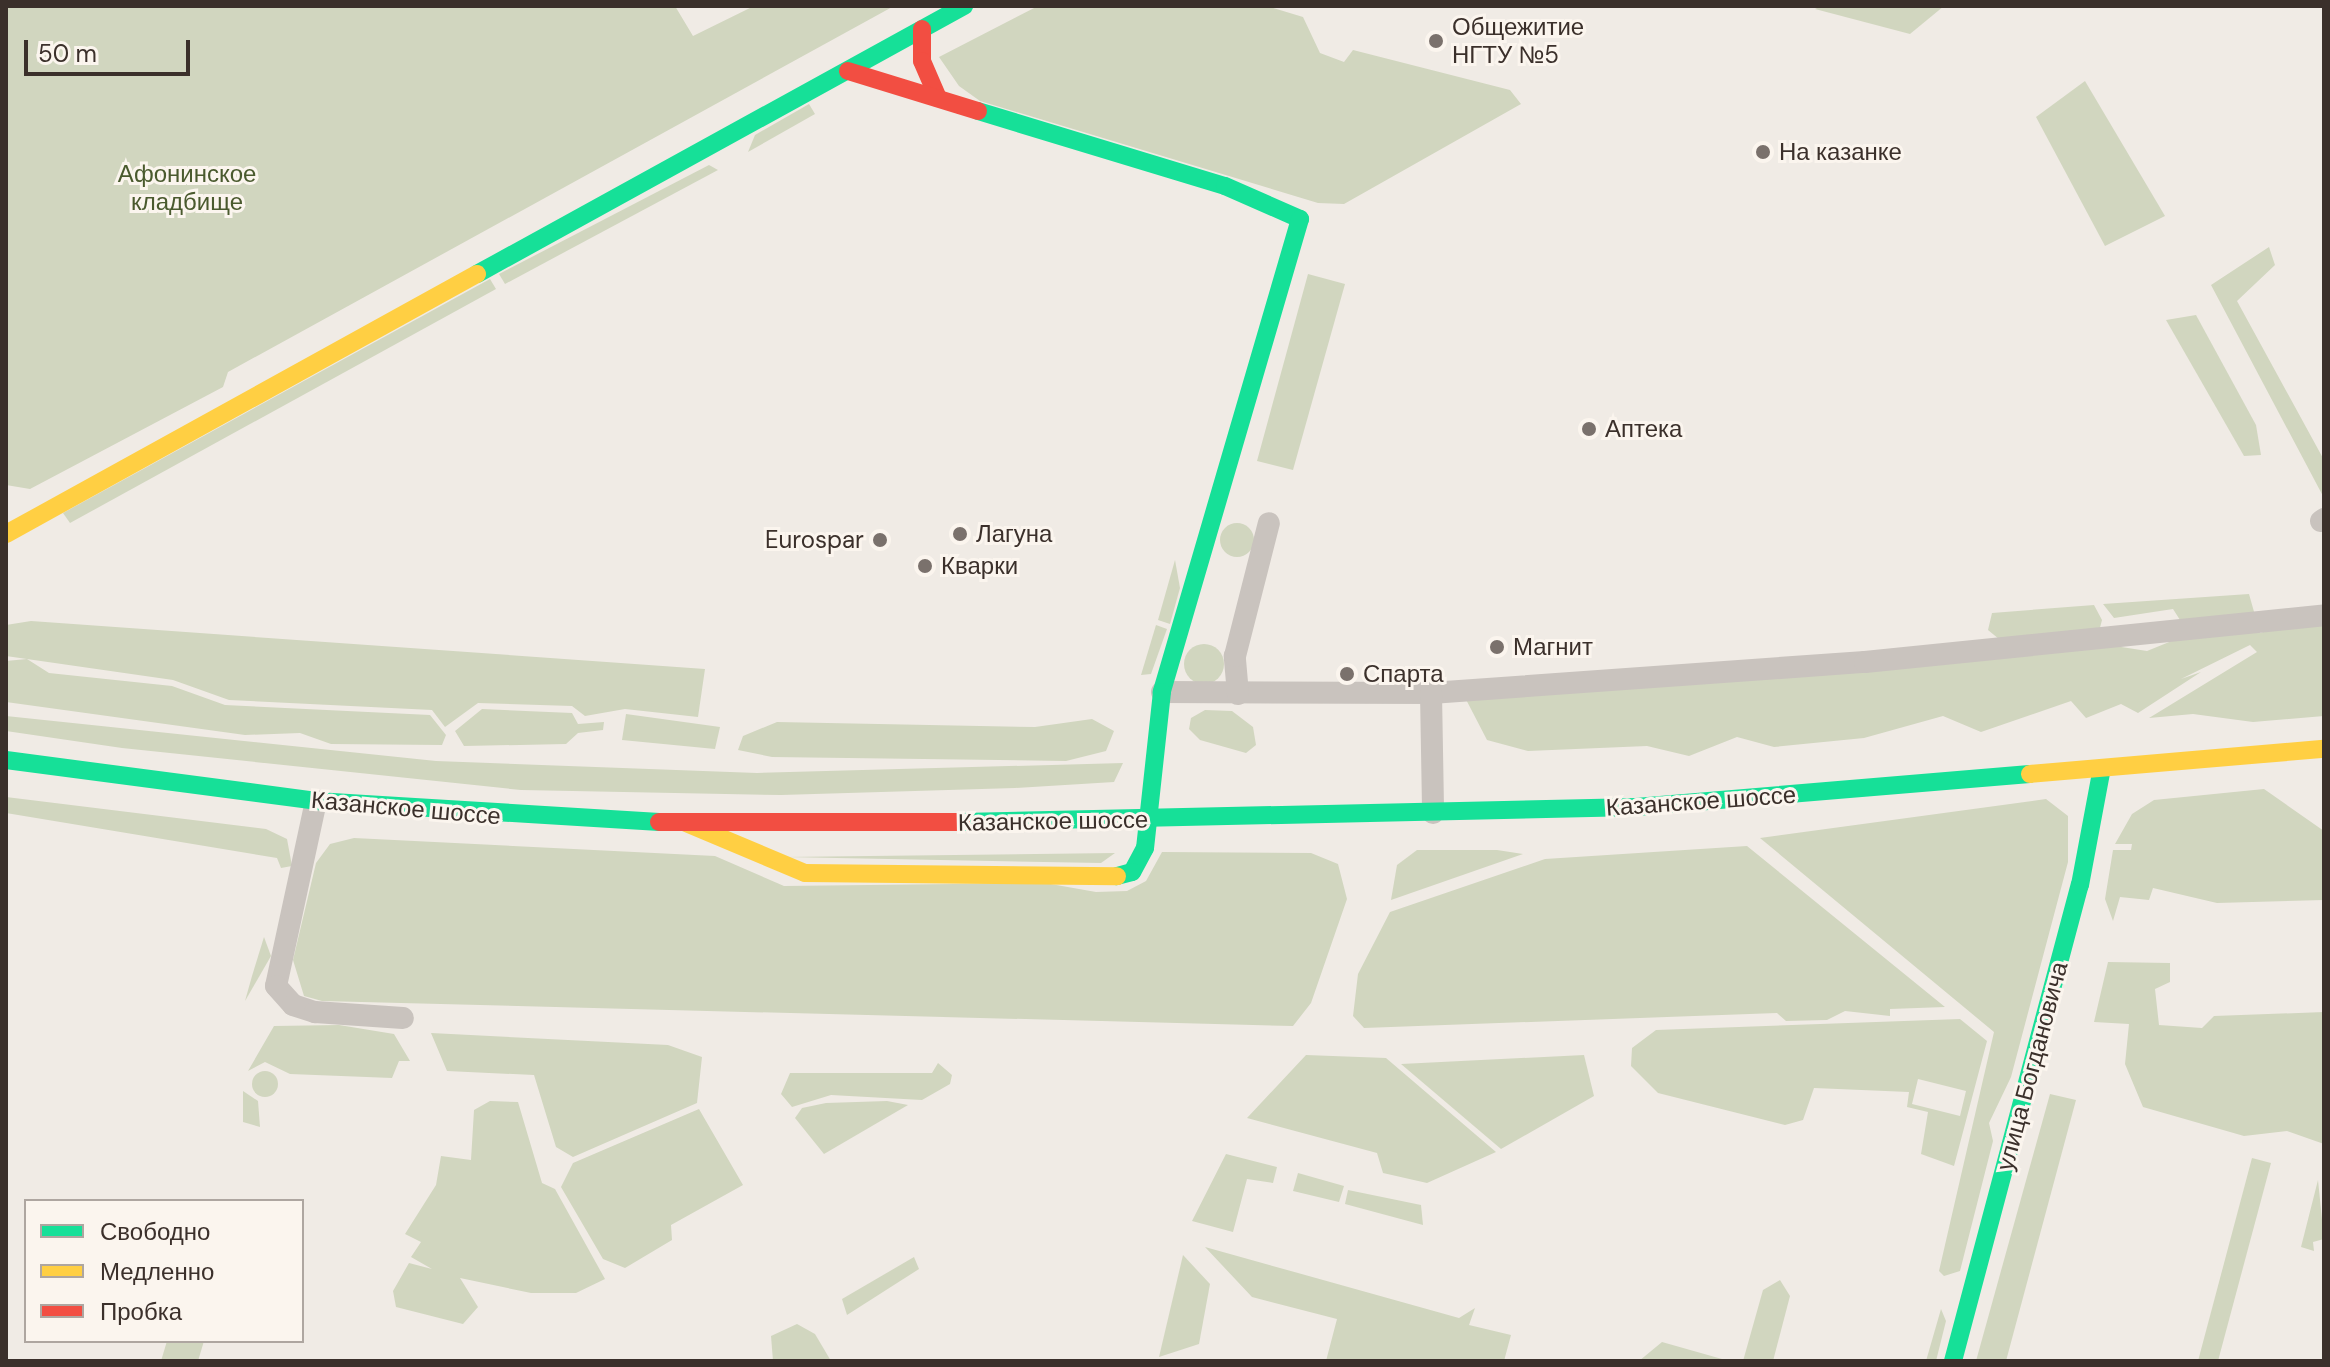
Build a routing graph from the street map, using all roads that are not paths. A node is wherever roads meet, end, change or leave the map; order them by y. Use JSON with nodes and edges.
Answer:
{"nodes":[{"id":1,"x":964,"y":6,"type":"edge"},
{"id":2,"x":922,"y":29,"type":"junction"},
{"id":3,"x":848,"y":71,"type":"junction"},
{"id":4,"x":938,"y":98,"type":"junction"},
{"id":5,"x":1269,"y":523,"type":"dead end"},
{"id":6,"x":6,"y":534,"type":"edge"},
{"id":7,"x":2324,"y":615,"type":"edge"},
{"id":8,"x":1162,"y":692,"type":"junction"},
{"id":9,"x":1431,"y":693,"type":"junction"},
{"id":10,"x":1238,"y":694,"type":"junction"},
{"id":11,"x":2324,"y":749,"type":"edge"},
{"id":12,"x":6,"y":760,"type":"edge"},
{"id":13,"x":2102,"y":768,"type":"junction"},
{"id":14,"x":316,"y":801,"type":"junction"},
{"id":15,"x":1433,"y":813,"type":"junction"},
{"id":16,"x":1148,"y":820,"type":"junction"},
{"id":17,"x":686,"y":823,"type":"junction"},
{"id":18,"x":403,"y":1018,"type":"dead end"},
{"id":19,"x":1953,"y":1361,"type":"edge"}],
"edges":[{"from":1,"to":2,"type":"street"},
{"from":2,"to":3,"type":"street"},
{"from":2,"to":4,"type":"street"},
{"from":3,"to":4,"type":"street"},
{"from":3,"to":6,"type":"street"},
{"from":4,"to":8,"type":"street"},
{"from":5,"to":10,"type":"street"},
{"from":7,"to":9,"type":"street"},
{"from":8,"to":10,"type":"street"},
{"from":8,"to":16,"type":"street"},
{"from":9,"to":10,"type":"street"},
{"from":9,"to":15,"type":"street"},
{"from":11,"to":13,"type":"street","name":"Казанское шоссе"},
{"from":12,"to":14,"type":"street","name":"Казанское шоссе"},
{"from":13,"to":15,"type":"street","name":"Казанское шоссе"},
{"from":13,"to":19,"type":"street","name":"улица Богдановича"},
{"from":14,"to":17,"type":"street","name":"Казанское шоссе"},
{"from":14,"to":18,"type":"street"},
{"from":15,"to":16,"type":"street","name":"Казанское шоссе"},
{"from":16,"to":17,"type":"street","name":"Казанское шоссе"},
{"from":16,"to":17,"type":"street"}]}
